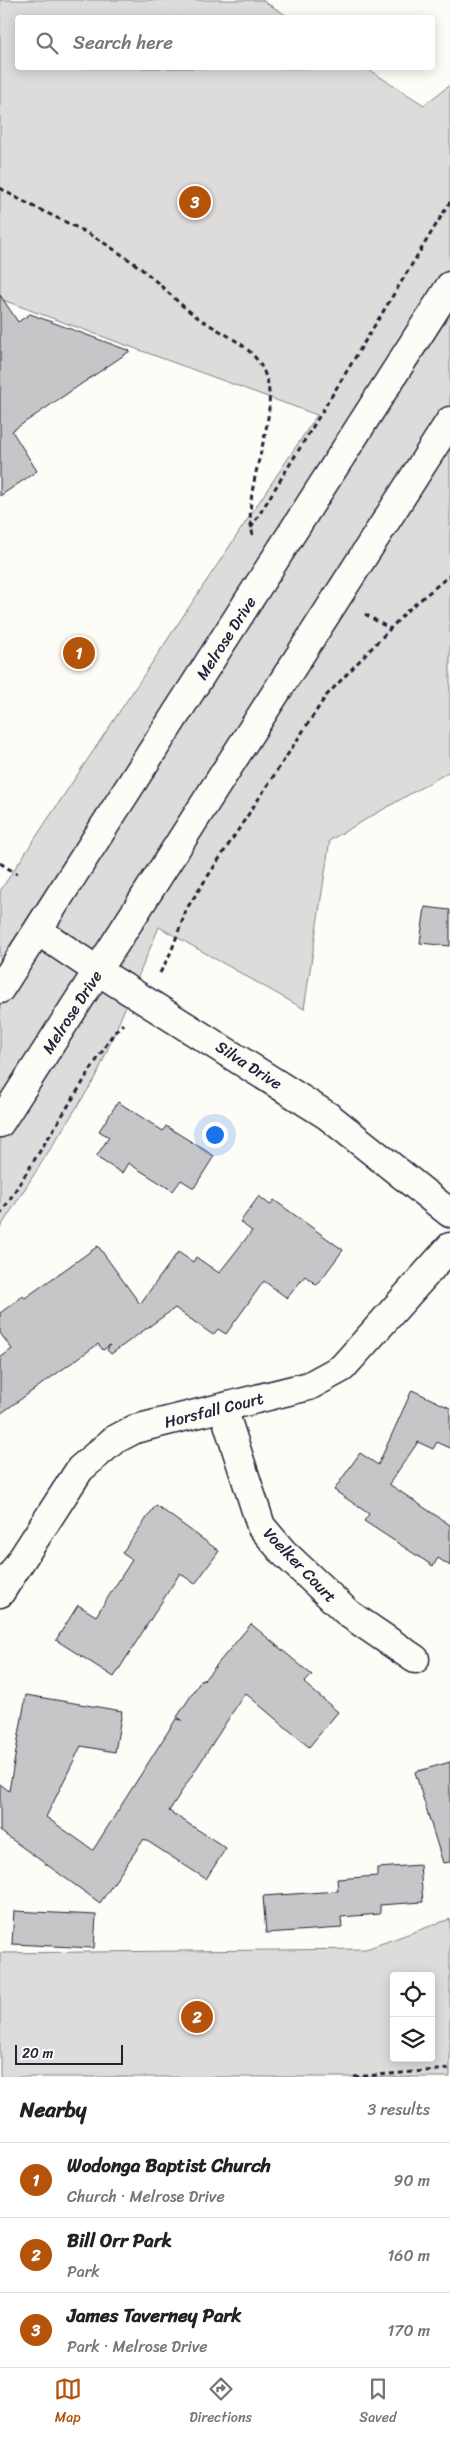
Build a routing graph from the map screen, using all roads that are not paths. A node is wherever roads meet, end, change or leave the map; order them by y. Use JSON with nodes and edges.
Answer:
{"nodes":[{"id":1,"x":450,"y":286,"type":"edge"},
{"id":2,"x":450,"y":420,"type":"edge"},
{"id":3,"x":38,"y":931,"type":"junction"},
{"id":4,"x":98,"y":971,"type":"junction"},
{"id":5,"x":0,"y":989,"type":"edge"},
{"id":6,"x":0,"y":1123,"type":"edge"},
{"id":7,"x":450,"y":1213,"type":"edge"},
{"id":8,"x":450,"y":1248,"type":"edge"},
{"id":9,"x":223,"y":1408,"type":"junction"},
{"id":10,"x":0,"y":1593,"type":"edge"},
{"id":11,"x":415,"y":1658,"type":"dead end"}],
"edges":[{"from":1,"to":3,"type":"main road","name":"Melrose Drive"},
{"from":2,"to":4,"type":"main road","name":"Melrose Drive"},
{"from":3,"to":4,"type":"main road","name":"Silva Drive"},
{"from":3,"to":5,"type":"main road","name":"Melrose Drive"},
{"from":4,"to":6,"type":"main road","name":"Melrose Drive"},
{"from":4,"to":7,"type":"main road","name":"Silva Drive"},
{"from":8,"to":9,"type":"main road","name":"Horsfall Court"},
{"from":9,"to":10,"type":"main road","name":"Horsfall Court"},
{"from":9,"to":11,"type":"main road","name":"Voelker Court"}]}
